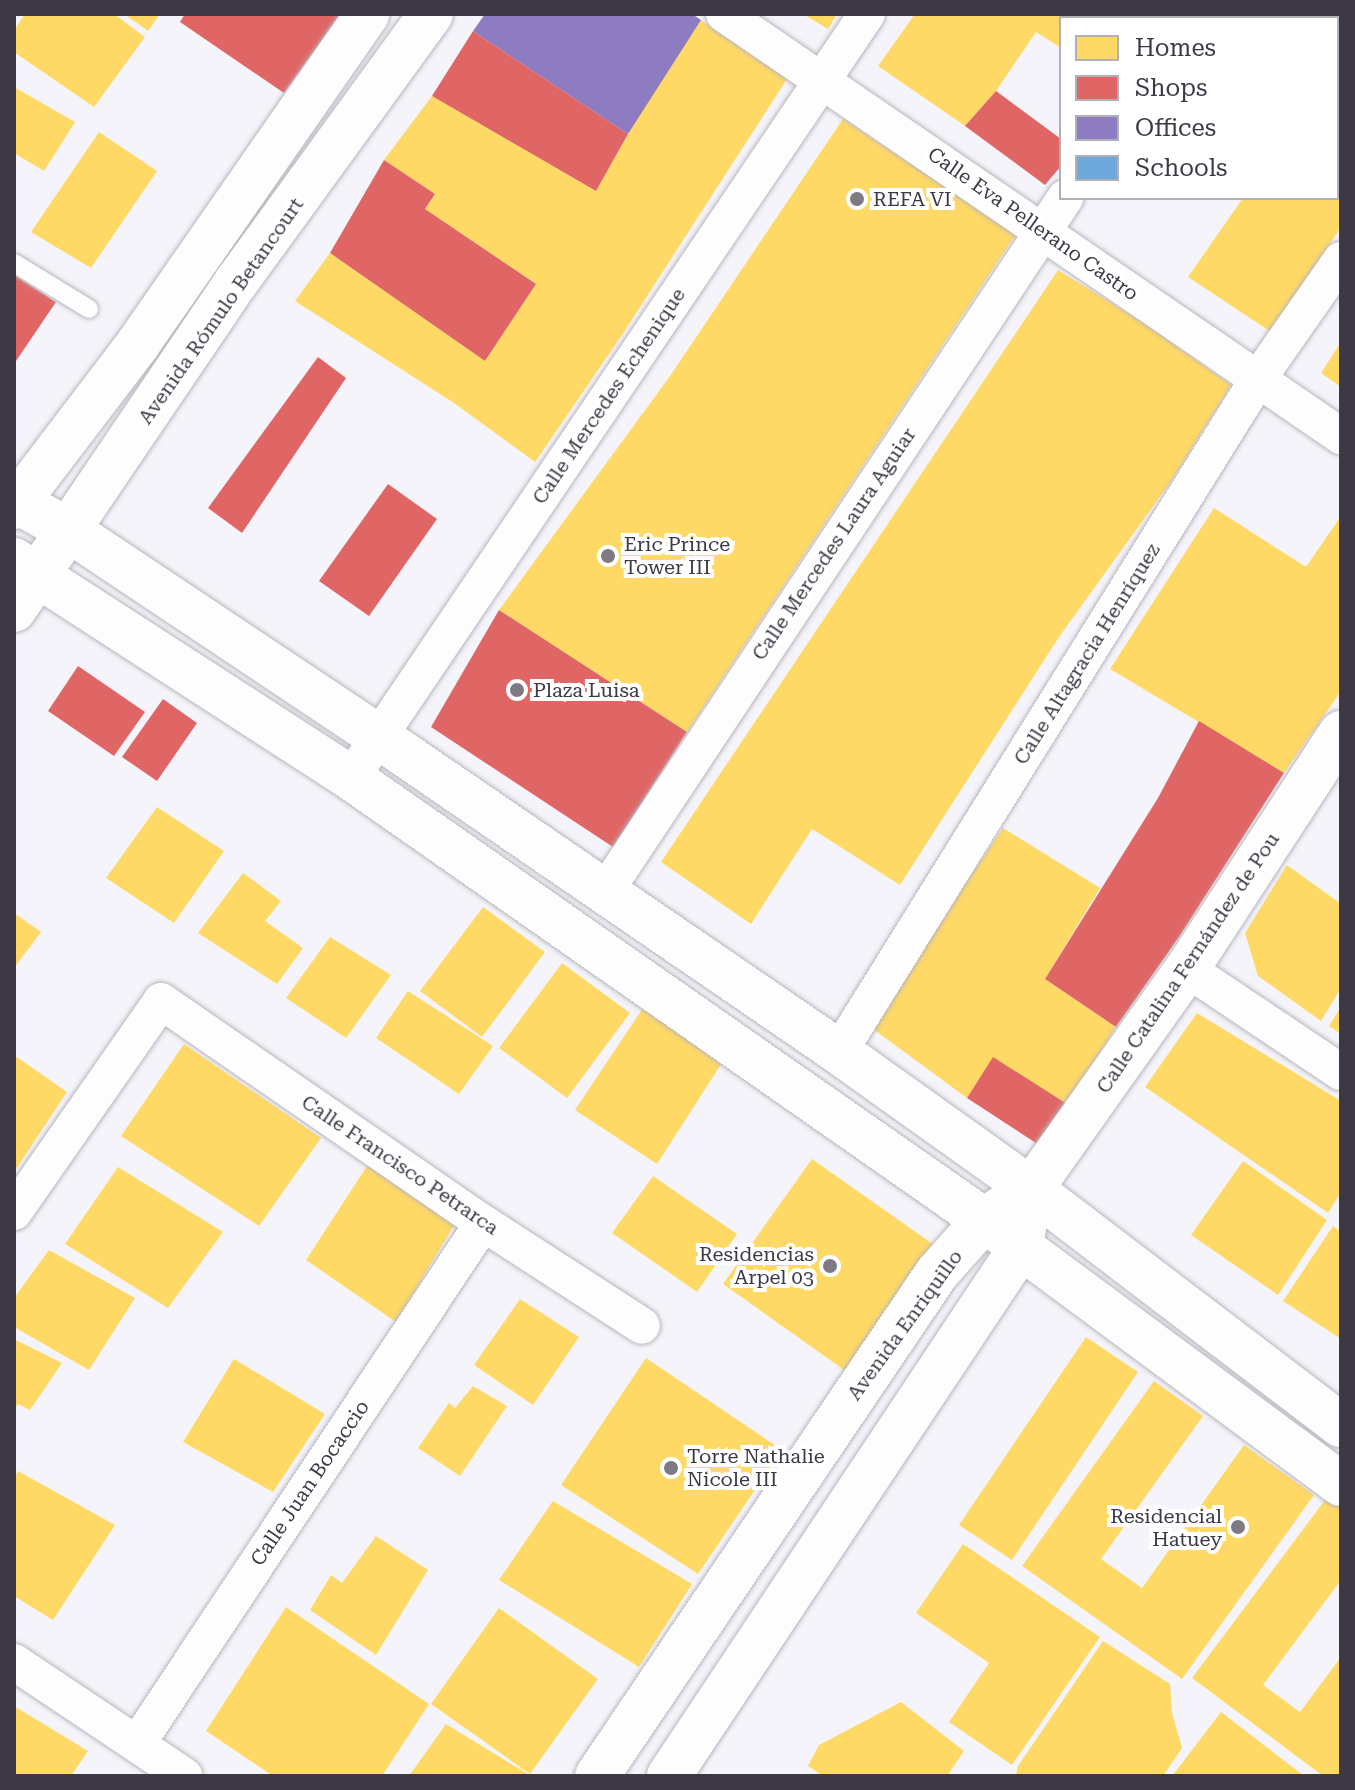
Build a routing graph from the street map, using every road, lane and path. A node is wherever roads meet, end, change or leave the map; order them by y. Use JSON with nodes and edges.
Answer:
{"nodes":[{"id":1,"x":367,"y":14,"type":"edge"},
{"id":2,"x":431,"y":14,"type":"edge"},
{"id":3,"x":724,"y":14,"type":"edge"},
{"id":4,"x":867,"y":14,"type":"edge"},
{"id":5,"x":822,"y":79,"type":"junction"},
{"id":6,"x":1064,"y":200,"type":"edge"},
{"id":7,"x":1042,"y":231,"type":"junction"},
{"id":8,"x":1341,"y":260,"type":"edge"},
{"id":9,"x":14,"y":263,"type":"edge"},
{"id":10,"x":89,"y":309,"type":"dead end"},
{"id":11,"x":1258,"y":379,"type":"junction"},
{"id":12,"x":1341,"y":436,"type":"edge"},
{"id":13,"x":15,"y":503,"type":"edge"},
{"id":14,"x":70,"y":531,"type":"junction"},
{"id":15,"x":22,"y":582,"type":"edge"},
{"id":16,"x":379,"y":737,"type":"junction"},
{"id":17,"x":1337,"y":747,"type":"edge"},
{"id":18,"x":351,"y":778,"type":"junction"},
{"id":19,"x":605,"y":892,"type":"junction"},
{"id":20,"x":1187,"y":969,"type":"junction"},
{"id":21,"x":839,"y":1052,"type":"junction"},
{"id":22,"x":1341,"y":1072,"type":"edge"},
{"id":23,"x":1031,"y":1189,"type":"junction"},
{"id":24,"x":14,"y":1212,"type":"edge"},
{"id":25,"x":984,"y":1220,"type":"junction"},
{"id":26,"x":483,"y":1223,"type":"junction"},
{"id":27,"x":1021,"y":1247,"type":"junction"},
{"id":28,"x":642,"y":1326,"type":"dead end"},
{"id":29,"x":1341,"y":1425,"type":"edge"},
{"id":30,"x":1341,"y":1484,"type":"edge"},
{"id":31,"x":14,"y":1662,"type":"edge"},
{"id":32,"x":137,"y":1744,"type":"junction"},
{"id":33,"x":184,"y":1776,"type":"edge"},
{"id":34,"x":597,"y":1776,"type":"edge"},
{"id":35,"x":669,"y":1776,"type":"edge"}],
"edges":[{"from":1,"to":13,"type":"main road"},
{"from":2,"to":14,"type":"main road","name":"Avenida Rómulo Betancourt"},
{"from":3,"to":5,"type":"street","name":"Calle Eva Pellerano Castro"},
{"from":4,"to":5,"type":"street","name":"Calle Mercedes Echenique"},
{"from":5,"to":7,"type":"street","name":"Calle Eva Pellerano Castro"},
{"from":5,"to":16,"type":"street","name":"Calle Mercedes Echenique"},
{"from":6,"to":7,"type":"street","name":"Calle Mercedes Laura Aguiar"},
{"from":7,"to":11,"type":"street","name":"Calle Eva Pellerano Castro"},
{"from":7,"to":19,"type":"street","name":"Calle Mercedes Laura Aguiar"},
{"from":8,"to":11,"type":"street","name":"Calle Altagracia Henríquez"},
{"from":9,"to":10,"type":"lane"},
{"from":11,"to":12,"type":"street","name":"Calle Eva Pellerano Castro"},
{"from":11,"to":21,"type":"street","name":"Calle Altagracia Henríquez"},
{"from":13,"to":14,"type":"main road"},
{"from":14,"to":15,"type":"main road","name":"Avenida Rómulo Betancourt"},
{"from":14,"to":16,"type":"main road"},
{"from":15,"to":18,"type":"main road"},
{"from":16,"to":18,"type":"street","name":"Calle Mercedes Echenique"},
{"from":16,"to":19,"type":"main road"},
{"from":17,"to":20,"type":"main road","name":"Calle Catalina Fernández de Pou"},
{"from":18,"to":25,"type":"main road"},
{"from":19,"to":21,"type":"main road"},
{"from":20,"to":22,"type":"street"},
{"from":20,"to":23,"type":"main road","name":"Calle Catalina Fernández de Pou"},
{"from":21,"to":23,"type":"main road"},
{"from":23,"to":25,"type":"main road","name":"Avenida Enriquillo"},
{"from":23,"to":27,"type":"main road"},
{"from":23,"to":29,"type":"main road"},
{"from":24,"to":26,"type":"street","name":"Calle Francisco Petrarca"},
{"from":25,"to":27,"type":"main road"},
{"from":25,"to":34,"type":"main road","name":"Avenida Enriquillo"},
{"from":26,"to":28,"type":"street","name":"Calle Francisco Petrarca"},
{"from":26,"to":32,"type":"street","name":"Calle Juan Bocaccio"},
{"from":27,"to":30,"type":"main road"},
{"from":27,"to":35,"type":"main road"},
{"from":31,"to":32,"type":"street"},
{"from":32,"to":33,"type":"street"}]}
